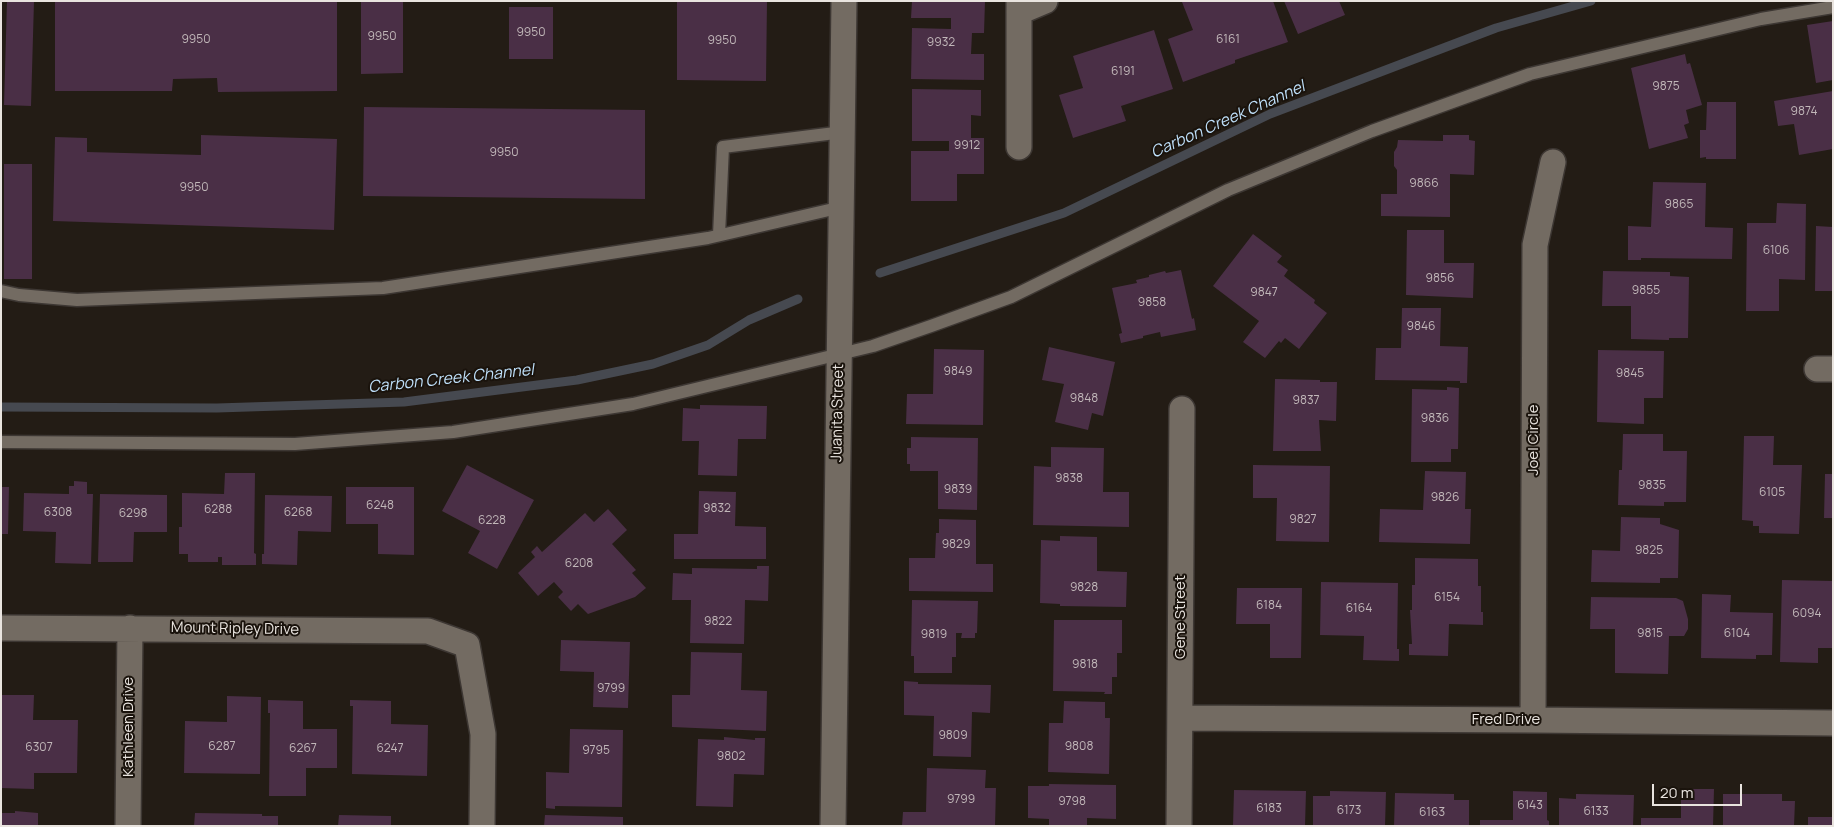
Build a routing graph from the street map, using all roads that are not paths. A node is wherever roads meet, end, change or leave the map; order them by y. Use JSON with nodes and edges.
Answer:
{"nodes":[{"id":1,"x":844,"y":1,"type":"edge"},
{"id":2,"x":1045,"y":1,"type":"edge"},
{"id":3,"x":1019,"y":6,"type":"edge"},
{"id":4,"x":1833,"y":7,"type":"edge"},
{"id":5,"x":843,"y":132,"type":"junction"},
{"id":6,"x":1019,"y":147,"type":"dead end"},
{"id":7,"x":1553,"y":162,"type":"dead end"},
{"id":8,"x":842,"y":207,"type":"junction"},
{"id":9,"x":719,"y":235,"type":"junction"},
{"id":10,"x":1,"y":291,"type":"edge"},
{"id":11,"x":839,"y":353,"type":"junction"},
{"id":12,"x":1182,"y":409,"type":"dead end"},
{"id":13,"x":1,"y":442,"type":"edge"},
{"id":14,"x":1,"y":628,"type":"edge"},
{"id":15,"x":130,"y":628,"type":"junction"},
{"id":16,"x":1180,"y":718,"type":"junction"},
{"id":17,"x":1533,"y":720,"type":"junction"},
{"id":18,"x":1833,"y":723,"type":"edge"},
{"id":19,"x":128,"y":826,"type":"edge"},
{"id":20,"x":482,"y":826,"type":"edge"},
{"id":21,"x":833,"y":826,"type":"edge"},
{"id":22,"x":1179,"y":826,"type":"edge"}],
"edges":[{"from":1,"to":5,"type":"street","name":"Juanita Street"},
{"from":2,"to":3,"type":"street"},
{"from":3,"to":6,"type":"street"},
{"from":4,"to":11,"type":"lane"},
{"from":5,"to":8,"type":"street","name":"Juanita Street"},
{"from":5,"to":9,"type":"lane"},
{"from":7,"to":17,"type":"street","name":"Joel Circle"},
{"from":8,"to":9,"type":"lane"},
{"from":8,"to":11,"type":"street","name":"Juanita Street"},
{"from":9,"to":10,"type":"lane"},
{"from":11,"to":13,"type":"lane"},
{"from":11,"to":21,"type":"street","name":"Juanita Street"},
{"from":12,"to":16,"type":"street","name":"Gene Street"},
{"from":14,"to":15,"type":"street","name":"Mount Ripley Drive"},
{"from":15,"to":19,"type":"street","name":"Kathleen Drive"},
{"from":15,"to":20,"type":"street","name":"Mount Ripley Drive"},
{"from":16,"to":17,"type":"street","name":"Fred Drive"},
{"from":16,"to":22,"type":"street","name":"Gene Street"},
{"from":17,"to":18,"type":"street","name":"Fred Drive"}]}
